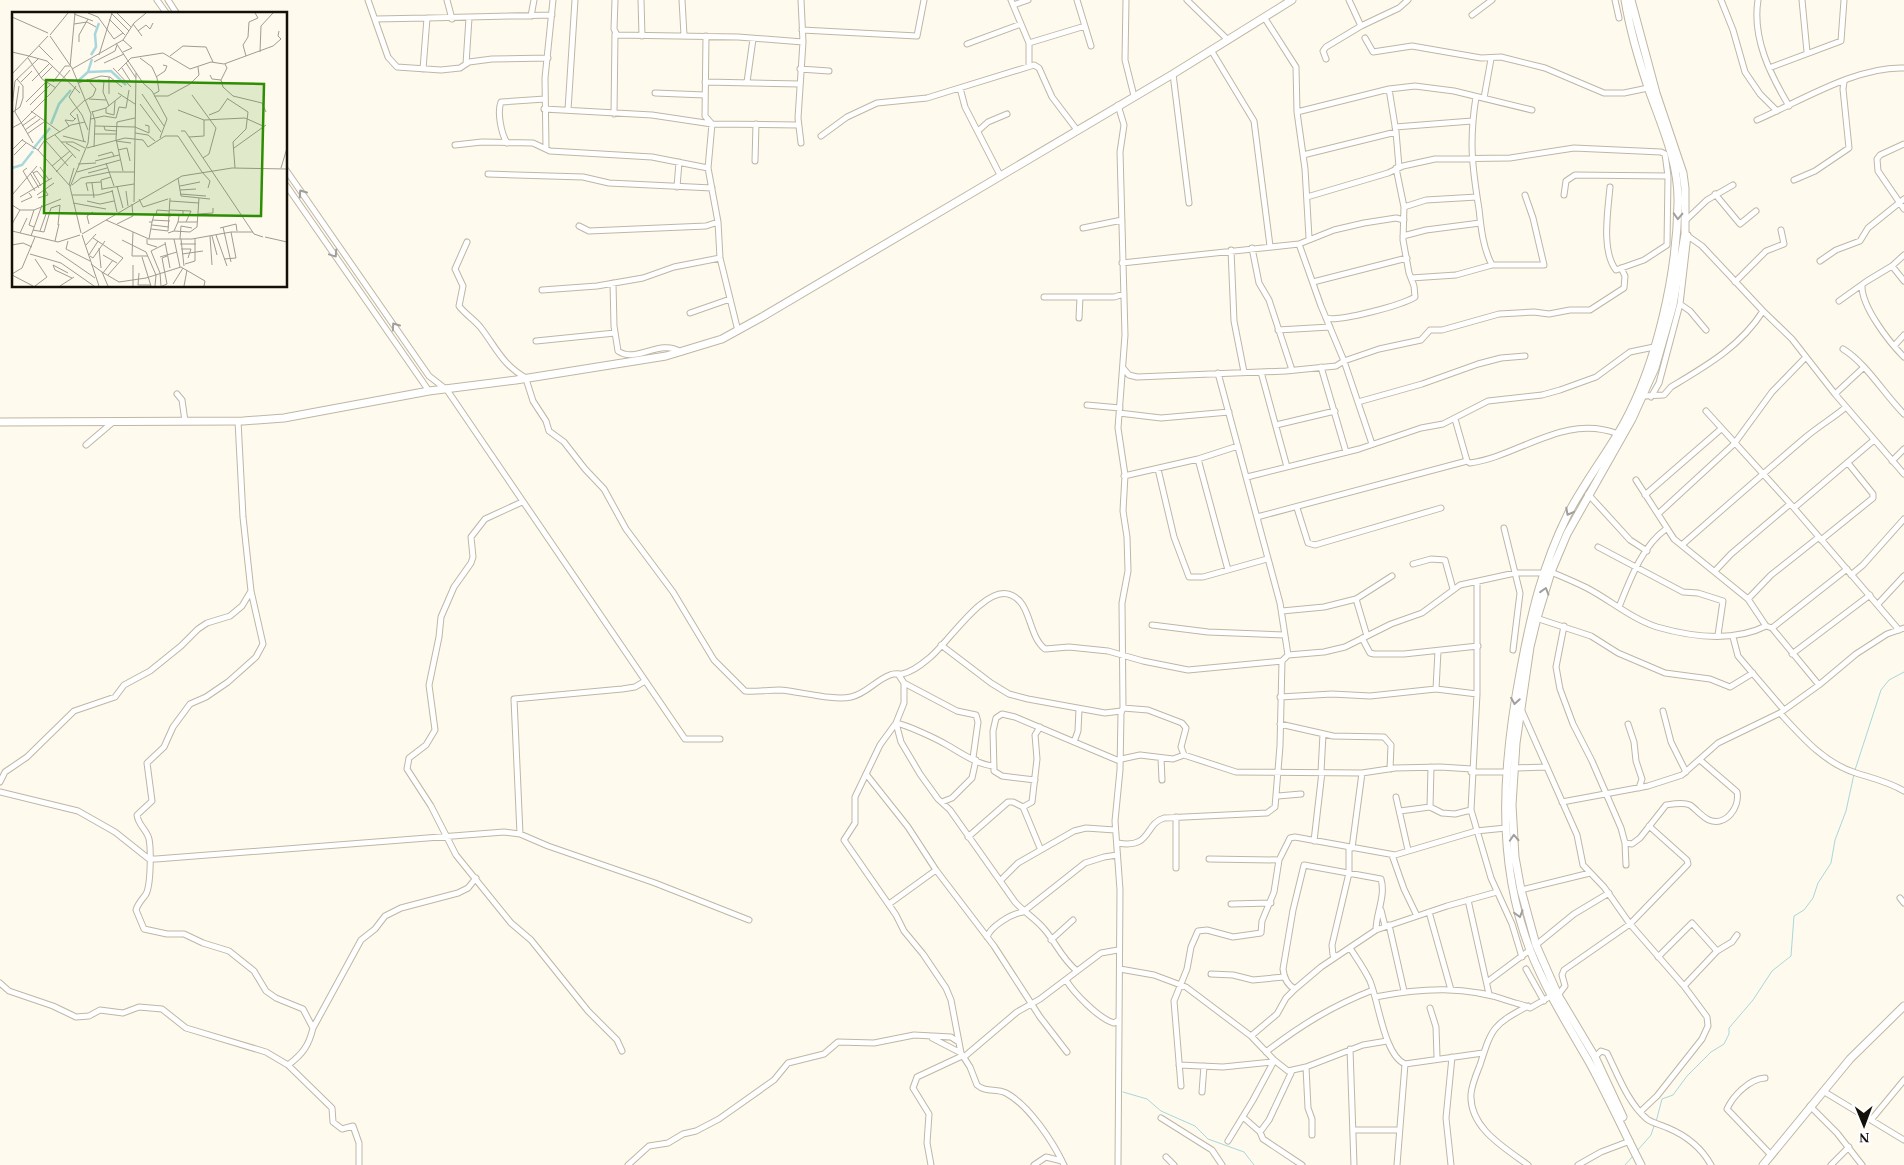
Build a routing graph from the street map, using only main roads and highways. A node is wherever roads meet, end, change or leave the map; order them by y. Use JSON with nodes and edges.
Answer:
{"nodes":[{"id":1,"x":1292,"y":0,"type":"edge"},
{"id":2,"x":1625,"y":0,"type":"edge"},
{"id":3,"x":1631,"y":0,"type":"edge"},
{"id":4,"x":0,"y":422,"type":"edge"},
{"id":5,"x":1534,"y":617,"type":"junction"},
{"id":6,"x":1533,"y":948,"type":"junction"},
{"id":7,"x":1554,"y":995,"type":"junction"},
{"id":8,"x":1904,"y":1006,"type":"edge"},
{"id":9,"x":1631,"y":1141,"type":"junction"},
{"id":10,"x":1641,"y":1161,"type":"edge"},
{"id":11,"x":1763,"y":1165,"type":"edge"}],
"edges":[{"from":1,"to":4,"type":"main road"},
{"from":2,"to":5,"type":"main road","one_way":true},
{"from":5,"to":3,"type":"main road","one_way":true},
{"from":6,"to":5,"type":"main road","one_way":true},
{"from":5,"to":6,"type":"main road","one_way":true},
{"from":6,"to":7,"type":"main road"},
{"from":7,"to":9,"type":"main road"},
{"from":7,"to":9,"type":"main road"},
{"from":8,"to":11,"type":"main road"},
{"from":9,"to":10,"type":"main road"}]}
